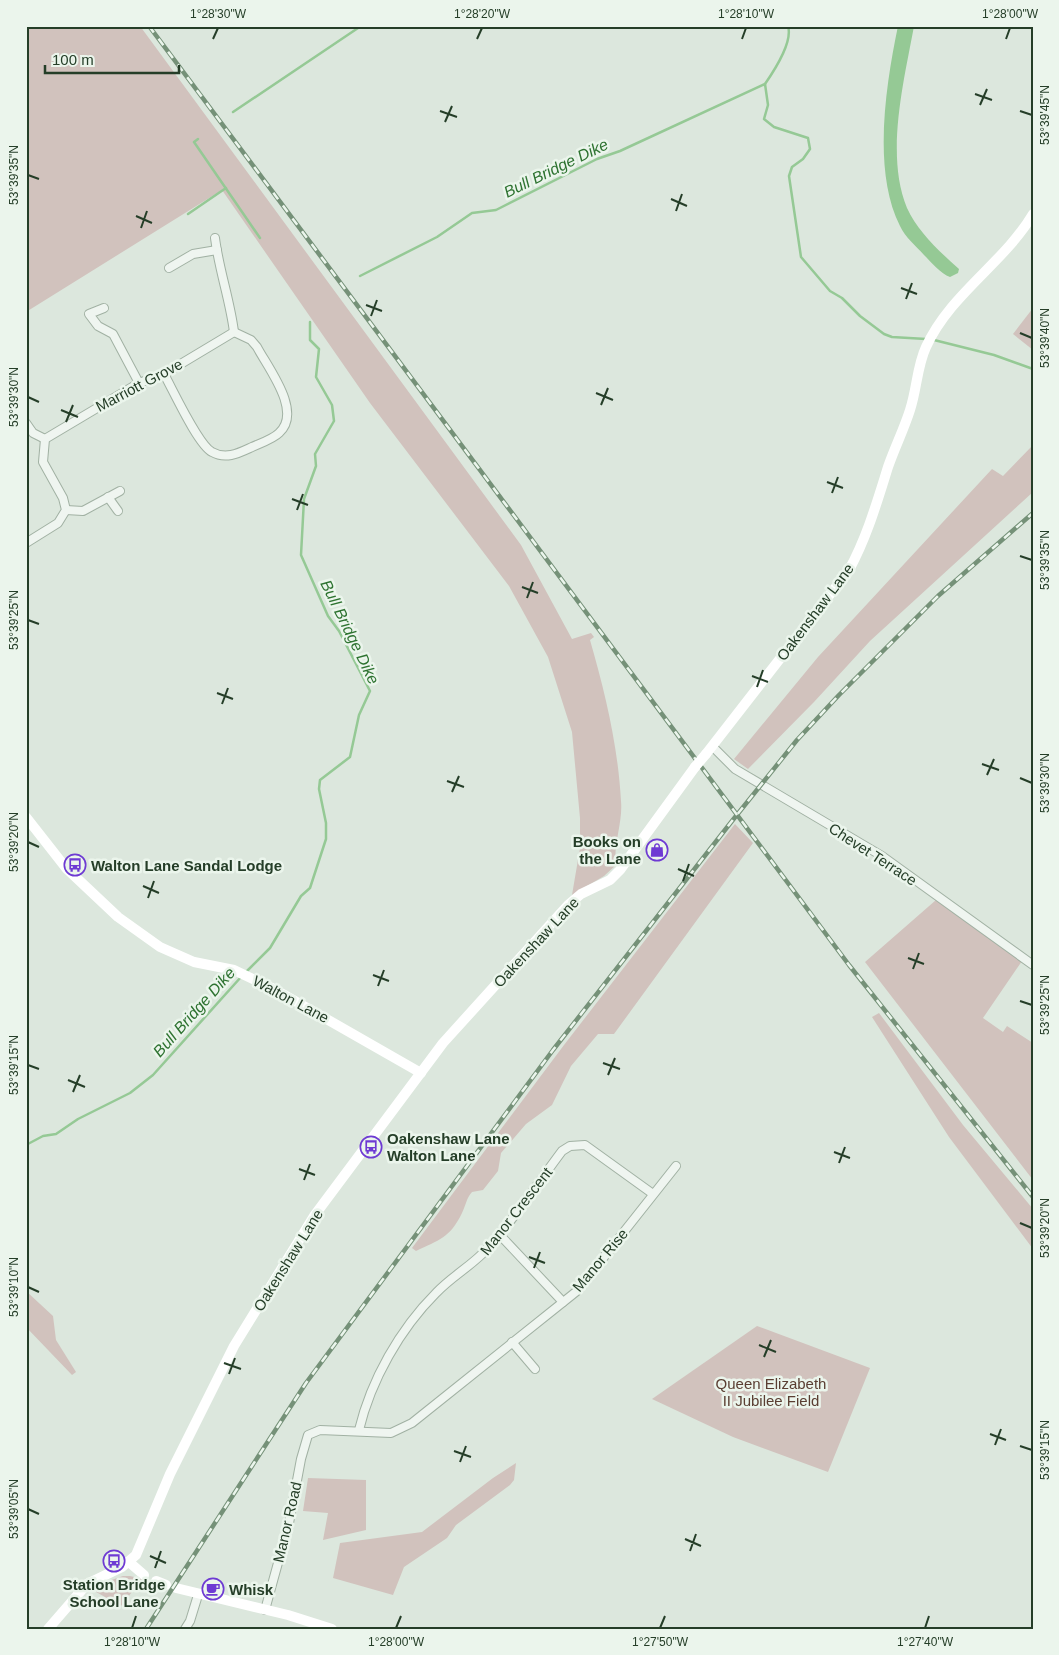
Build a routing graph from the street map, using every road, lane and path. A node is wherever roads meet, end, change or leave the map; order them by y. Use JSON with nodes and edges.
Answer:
{"nodes":[{"id":1,"x":1033,"y":214,"type":"edge"},
{"id":2,"x":216,"y":238,"type":"dead end"},
{"id":3,"x":217,"y":250,"type":"junction"},
{"id":4,"x":168,"y":268,"type":"dead end"},
{"id":5,"x":104,"y":308,"type":"dead end"},
{"id":6,"x":234,"y":332,"type":"junction"},
{"id":7,"x":164,"y":374,"type":"junction"},
{"id":8,"x":139,"y":383,"type":"junction"},
{"id":9,"x":26,"y":423,"type":"edge"},
{"id":10,"x":45,"y":439,"type":"junction"},
{"id":11,"x":120,"y":491,"type":"dead end"},
{"id":12,"x":108,"y":497,"type":"junction"},
{"id":13,"x":66,"y":510,"type":"junction"},
{"id":14,"x":118,"y":511,"type":"dead end"},
{"id":15,"x":26,"y":543,"type":"edge"},
{"id":16,"x":709,"y":750,"type":"junction"},
{"id":17,"x":26,"y":817,"type":"edge"},
{"id":18,"x":1033,"y":965,"type":"edge"},
{"id":19,"x":421,"y":1073,"type":"junction"},
{"id":20,"x":676,"y":1166,"type":"dead end"},
{"id":21,"x":653,"y":1194,"type":"junction"},
{"id":22,"x":500,"y":1234,"type":"junction"},
{"id":23,"x":563,"y":1302,"type":"junction"},
{"id":24,"x":512,"y":1342,"type":"junction"},
{"id":25,"x":535,"y":1369,"type":"dead end"},
{"id":26,"x":359,"y":1430,"type":"junction"},
{"id":27,"x":308,"y":1435,"type":"joint"},
{"id":28,"x":129,"y":1562,"type":"junction"},
{"id":29,"x":144,"y":1575,"type":"dead end"},
{"id":30,"x":176,"y":1588,"type":"dead end"},
{"id":31,"x":198,"y":1595,"type":"junction"},
{"id":32,"x":265,"y":1610,"type":"junction"},
{"id":33,"x":48,"y":1629,"type":"edge"},
{"id":34,"x":184,"y":1629,"type":"edge"},
{"id":35,"x":332,"y":1629,"type":"edge"}],
"edges":[{"from":1,"to":16,"type":"street","name":"Oakenshaw Lane"},
{"from":2,"to":3,"type":"street"},
{"from":3,"to":4,"type":"street"},
{"from":3,"to":6,"type":"street"},
{"from":5,"to":8,"type":"street"},
{"from":6,"to":7,"type":"street","name":"Marriott Grove"},
{"from":6,"to":7,"type":"street"},
{"from":7,"to":8,"type":"street","name":"Marriott Grove"},
{"from":8,"to":10,"type":"street","name":"Marriott Grove"},
{"from":9,"to":10,"type":"street"},
{"from":10,"to":13,"type":"street"},
{"from":11,"to":12,"type":"street"},
{"from":12,"to":13,"type":"street"},
{"from":12,"to":14,"type":"street"},
{"from":13,"to":15,"type":"street"},
{"from":16,"to":18,"type":"street","name":"Chevet Terrace"},
{"from":16,"to":19,"type":"street","name":"Oakenshaw Lane","bridge":true},
{"from":17,"to":19,"type":"street","name":"Walton Lane"},
{"from":19,"to":28,"type":"street","name":"Oakenshaw Lane"},
{"from":20,"to":21,"type":"street","name":"Manor Rise"},
{"from":21,"to":22,"type":"street","name":"Manor Crescent"},
{"from":21,"to":23,"type":"street","name":"Manor Rise"},
{"from":22,"to":23,"type":"street"},
{"from":22,"to":26,"type":"street","name":"Manor Crescent"},
{"from":23,"to":24,"type":"street","name":"Manor Rise"},
{"from":24,"to":25,"type":"street"},
{"from":24,"to":26,"type":"street","name":"Manor Rise"},
{"from":26,"to":27,"type":"street","name":"Manor Rise"},
{"from":27,"to":32,"type":"street","name":"Manor Road"},
{"from":28,"to":29,"type":"street"},
{"from":28,"to":33,"type":"street"},
{"from":30,"to":31,"type":"street"},
{"from":31,"to":32,"type":"street"},
{"from":31,"to":34,"type":"street"},
{"from":32,"to":35,"type":"street"}]}
